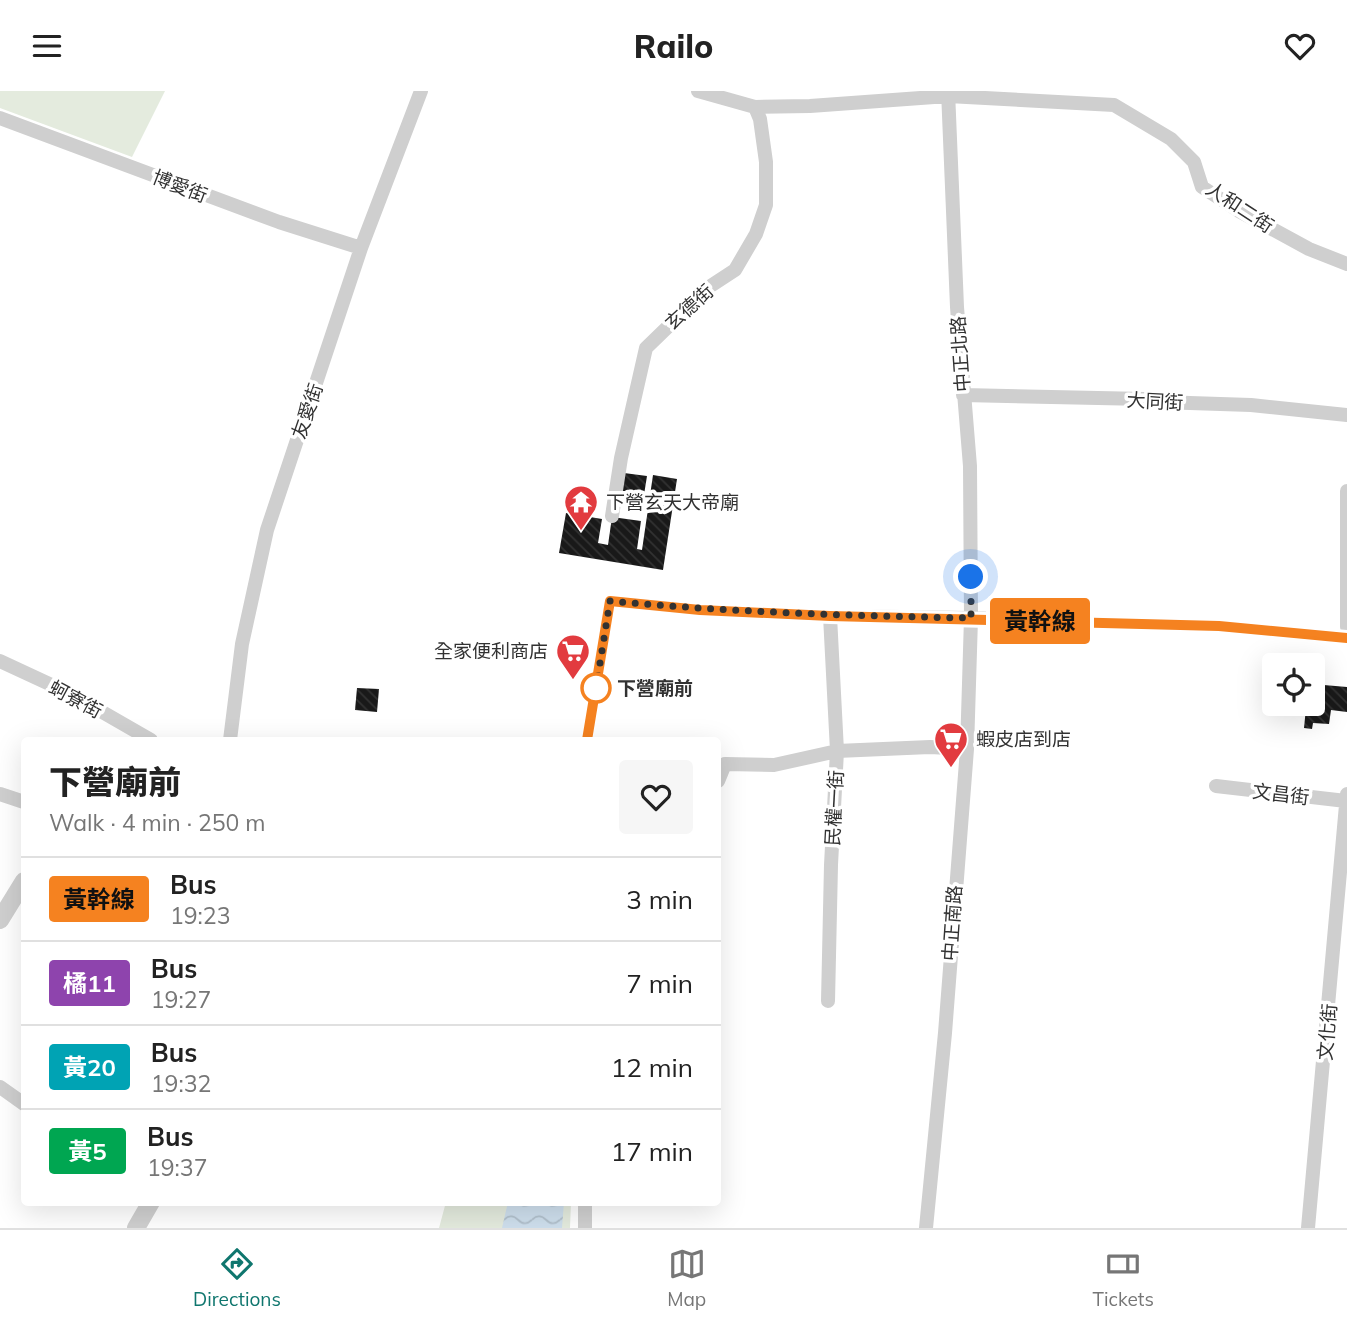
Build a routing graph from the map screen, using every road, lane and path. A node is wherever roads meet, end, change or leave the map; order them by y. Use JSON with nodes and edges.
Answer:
{"nodes":[{"id":1,"x":421,"y":91,"type":"edge"},
{"id":2,"x":698,"y":91,"type":"edge"},
{"id":3,"x":948,"y":94,"type":"edge"},
{"id":4,"x":755,"y":107,"type":"junction"},
{"id":5,"x":0,"y":118,"type":"edge"},
{"id":6,"x":361,"y":248,"type":"junction"},
{"id":7,"x":1347,"y":264,"type":"edge"},
{"id":8,"x":963,"y":395,"type":"junction"},
{"id":9,"x":1347,"y":415,"type":"edge"},
{"id":10,"x":1347,"y":491,"type":"edge"},
{"id":11,"x":612,"y":516,"type":"dead end"},
{"id":12,"x":830,"y":616,"type":"junction"},
{"id":13,"x":971,"y":618,"type":"junction"},
{"id":14,"x":1347,"y":627,"type":"edge"},
{"id":15,"x":1347,"y":638,"type":"edge"},
{"id":16,"x":0,"y":661,"type":"edge"},
{"id":17,"x":146,"y":737,"type":"edge"},
{"id":18,"x":230,"y":737,"type":"edge"},
{"id":19,"x":587,"y":737,"type":"edge"},
{"id":20,"x":967,"y":749,"type":"junction"},
{"id":21,"x":837,"y":751,"type":"junction"},
{"id":22,"x":721,"y":774,"type":"edge"},
{"id":23,"x":1216,"y":786,"type":"dead end"},
{"id":24,"x":0,"y":794,"type":"edge"},
{"id":25,"x":1347,"y":794,"type":"edge"},
{"id":26,"x":21,"y":801,"type":"edge"},
{"id":27,"x":1346,"y":801,"type":"edge"},
{"id":28,"x":21,"y":886,"type":"edge"},
{"id":29,"x":0,"y":920,"type":"edge"},
{"id":30,"x":1342,"y":923,"type":"edge"},
{"id":31,"x":828,"y":1001,"type":"dead end"},
{"id":32,"x":0,"y":1087,"type":"edge"},
{"id":33,"x":21,"y":1102,"type":"edge"},
{"id":34,"x":149,"y":1206,"type":"edge"},
{"id":35,"x":585,"y":1206,"type":"edge"},
{"id":36,"x":136,"y":1228,"type":"edge"},
{"id":37,"x":585,"y":1228,"type":"edge"},
{"id":38,"x":926,"y":1228,"type":"edge"},
{"id":39,"x":1308,"y":1228,"type":"edge"}],
"edges":[{"from":1,"to":6,"type":"street","name":"友愛街"},
{"from":2,"to":4,"type":"street","name":"人和二街"},
{"from":3,"to":4,"type":"street","name":"人和二街"},
{"from":3,"to":7,"type":"street","name":"人和二街"},
{"from":3,"to":8,"type":"street","name":"中正北路"},
{"from":4,"to":11,"type":"street","name":"玄德街"},
{"from":5,"to":6,"type":"street","name":"博愛街"},
{"from":6,"to":18,"type":"street","name":"友愛街"},
{"from":8,"to":9,"type":"street","name":"大同街"},
{"from":8,"to":13,"type":"street","name":"中正北路"},
{"from":10,"to":14,"type":"street"},
{"from":12,"to":13,"type":"street"},
{"from":12,"to":19,"type":"street"},
{"from":12,"to":21,"type":"street","name":"民權一街"},
{"from":13,"to":15,"type":"street"},
{"from":13,"to":20,"type":"street","name":"中正南路"},
{"from":16,"to":17,"type":"street","name":"蚵寮街"},
{"from":20,"to":21,"type":"street"},
{"from":20,"to":38,"type":"street","name":"中正南路"},
{"from":21,"to":22,"type":"street"},
{"from":21,"to":31,"type":"street","name":"民權一街"},
{"from":23,"to":27,"type":"street","name":"文昌街"},
{"from":24,"to":26,"type":"street"},
{"from":25,"to":27,"type":"street","name":"文化街"},
{"from":27,"to":30,"type":"street","name":"文化街"},
{"from":28,"to":29,"type":"street"},
{"from":30,"to":39,"type":"street","name":"文化街"},
{"from":32,"to":33,"type":"street"},
{"from":34,"to":36,"type":"street"},
{"from":35,"to":37,"type":"street"}]}
